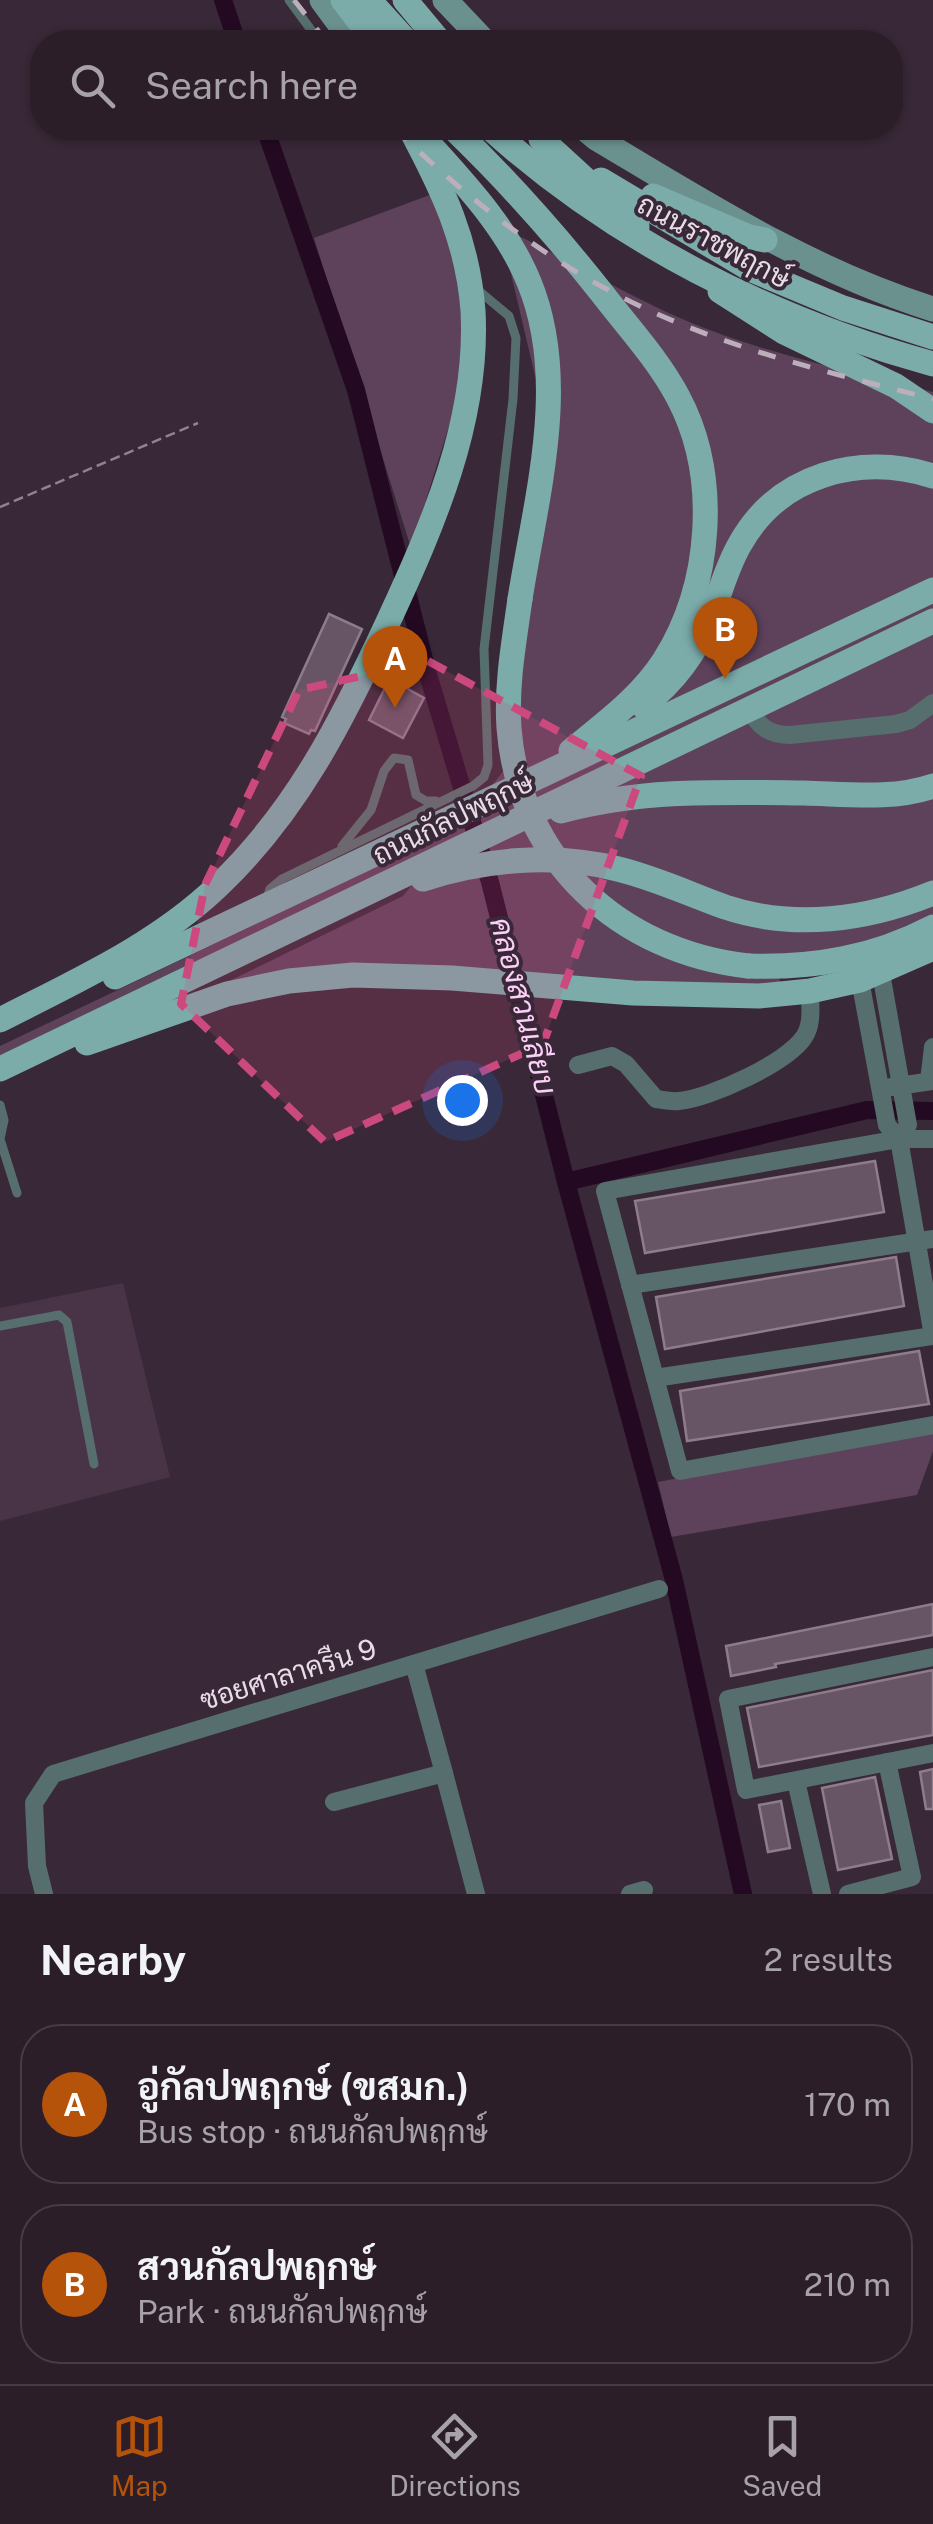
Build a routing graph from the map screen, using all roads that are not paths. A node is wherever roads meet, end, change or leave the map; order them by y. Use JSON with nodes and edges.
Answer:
{"nodes":[{"id":1,"x":289,"y":0,"type":"edge"},
{"id":2,"x":322,"y":0,"type":"edge"},
{"id":3,"x":343,"y":0,"type":"edge"},
{"id":4,"x":370,"y":0,"type":"edge"},
{"id":5,"x":405,"y":0,"type":"edge"},
{"id":6,"x":445,"y":0,"type":"edge"},
{"id":7,"x":311,"y":30,"type":"edge"},
{"id":8,"x":343,"y":30,"type":"edge"},
{"id":9,"x":366,"y":30,"type":"edge"},
{"id":10,"x":396,"y":30,"type":"edge"},
{"id":11,"x":430,"y":30,"type":"edge"},
{"id":12,"x":474,"y":30,"type":"edge"},
{"id":13,"x":418,"y":140,"type":"edge"},
{"id":14,"x":423,"y":140,"type":"edge"},
{"id":15,"x":466,"y":140,"type":"edge"},
{"id":16,"x":505,"y":140,"type":"edge"},
{"id":17,"x":543,"y":140,"type":"edge"},
{"id":18,"x":545,"y":140,"type":"edge"},
{"id":19,"x":599,"y":140,"type":"edge"},
{"id":20,"x":614,"y":188,"type":"junction"},
{"id":21,"x":766,"y":240,"type":"junction"},
{"id":22,"x":468,"y":277,"type":"junction"},
{"id":23,"x":933,"y":309,"type":"edge"},
{"id":24,"x":933,"y":336,"type":"edge"},
{"id":25,"x":933,"y":364,"type":"edge"},
{"id":26,"x":933,"y":411,"type":"edge"},
{"id":27,"x":933,"y":476,"type":"edge"},
{"id":28,"x":933,"y":590,"type":"edge"},
{"id":29,"x":933,"y":620,"type":"edge"},
{"id":30,"x":933,"y":704,"type":"edge"},
{"id":31,"x":748,"y":708,"type":"junction"},
{"id":32,"x":540,"y":776,"type":"junction"},
{"id":33,"x":933,"y":786,"type":"edge"},
{"id":34,"x":478,"y":795,"type":"junction"},
{"id":35,"x":453,"y":803,"type":"junction"},
{"id":36,"x":498,"y":829,"type":"junction"},
{"id":37,"x":336,"y":852,"type":"junction"},
{"id":38,"x":468,"y":856,"type":"junction"},
{"id":39,"x":933,"y":893,"type":"edge"},
{"id":40,"x":264,"y":908,"type":"junction"},
{"id":41,"x":933,"y":926,"type":"edge"},
{"id":42,"x":933,"y":948,"type":"edge"},
{"id":43,"x":871,"y":976,"type":"junction"},
{"id":44,"x":810,"y":991,"type":"junction"},
{"id":45,"x":0,"y":1020,"type":"edge"},
{"id":46,"x":0,"y":1031,"type":"edge"},
{"id":47,"x":933,"y":1047,"type":"edge"},
{"id":48,"x":578,"y":1064,"type":"dead end"},
{"id":49,"x":0,"y":1070,"type":"edge"},
{"id":50,"x":931,"y":1081,"type":"edge"},
{"id":51,"x":903,"y":1092,"type":"junction"},
{"id":52,"x":881,"y":1094,"type":"junction"},
{"id":53,"x":0,"y":1105,"type":"edge"},
{"id":54,"x":898,"y":1130,"type":"junction"},
{"id":55,"x":933,"y":1139,"type":"edge"},
{"id":56,"x":17,"y":1193,"type":"dead end"},
{"id":57,"x":924,"y":1239,"type":"edge"},
{"id":58,"x":630,"y":1285,"type":"junction"},
{"id":59,"x":0,"y":1326,"type":"edge"},
{"id":60,"x":933,"y":1336,"type":"edge"},
{"id":61,"x":655,"y":1378,"type":"junction"},
{"id":62,"x":933,"y":1424,"type":"edge"},
{"id":63,"x":94,"y":1464,"type":"dead end"},
{"id":64,"x":659,"y":1589,"type":"dead end"},
{"id":65,"x":933,"y":1657,"type":"edge"},
{"id":66,"x":414,"y":1664,"type":"junction"},
{"id":67,"x":933,"y":1753,"type":"edge"},
{"id":68,"x":887,"y":1762,"type":"junction"},
{"id":69,"x":444,"y":1772,"type":"junction"},
{"id":70,"x":796,"y":1780,"type":"junction"},
{"id":71,"x":334,"y":1802,"type":"dead end"},
{"id":72,"x":44,"y":1894,"type":"edge"},
{"id":73,"x":476,"y":1894,"type":"edge"},
{"id":74,"x":822,"y":1894,"type":"edge"},
{"id":75,"x":848,"y":1894,"type":"edge"}],
"edges":[{"from":1,"to":7,"type":"lane"},
{"from":2,"to":8,"type":"main road"},
{"from":3,"to":9,"type":"main road"},
{"from":4,"to":10,"type":"main road"},
{"from":5,"to":11,"type":"main road"},
{"from":6,"to":12,"type":"main road"},
{"from":13,"to":22,"type":"main road"},
{"from":14,"to":41,"type":"main road","bridge":true},
{"from":15,"to":32,"type":"main road"},
{"from":16,"to":25,"type":"main road","name":"ถนนราชพฤกษ์","bridge":true},
{"from":17,"to":26,"type":"main road"},
{"from":18,"to":20,"type":"main road","name":"ถนนราชพฤกษ์"},
{"from":19,"to":21,"type":"main road","name":"ถนนราชพฤกษ์"},
{"from":20,"to":21,"type":"main road"},
{"from":20,"to":24,"type":"main road","name":"ถนนราชพฤกษ์"},
{"from":21,"to":23,"type":"main road","name":"ถนนราชพฤกษ์"},
{"from":22,"to":34,"type":"lane"},
{"from":22,"to":45,"type":"main road"},
{"from":27,"to":32,"type":"main road"},
{"from":28,"to":32,"type":"main road","name":"ถนนกัลปพฤกษ์"},
{"from":29,"to":31,"type":"main road","name":"ถนนกัลปพฤกษ์"},
{"from":30,"to":31,"type":"street"},
{"from":31,"to":36,"type":"main road","name":"ถนนกัลปพฤกษ์"},
{"from":32,"to":34,"type":"main road","name":"ถนนกัลปพฤกษ์"},
{"from":33,"to":36,"type":"main road"},
{"from":34,"to":35,"type":"main road","name":"ถนนกัลปพฤกษ์"},
{"from":35,"to":37,"type":"lane"},
{"from":35,"to":37,"type":"lane"},
{"from":35,"to":40,"type":"main road","name":"ถนนกัลปพฤกษ์"},
{"from":36,"to":38,"type":"main road","name":"ถนนกัลปพฤกษ์"},
{"from":37,"to":40,"type":"lane"},
{"from":38,"to":39,"type":"main road"},
{"from":38,"to":49,"type":"main road"},
{"from":40,"to":46,"type":"main road","name":"ถนนกัลปพฤกษ์"},
{"from":42,"to":43,"type":"main road"},
{"from":43,"to":44,"type":"main road"},
{"from":43,"to":51,"type":"street"},
{"from":43,"to":52,"type":"street"},
{"from":44,"to":48,"type":"street"},
{"from":44,"to":49,"type":"main road"},
{"from":47,"to":50,"type":"street"},
{"from":50,"to":51,"type":"street"},
{"from":51,"to":52,"type":"street"},
{"from":51,"to":54,"type":"street"},
{"from":52,"to":54,"type":"street"},
{"from":53,"to":56,"type":"lane"},
{"from":54,"to":55,"type":"street"},
{"from":54,"to":57,"type":"street"},
{"from":54,"to":58,"type":"street"},
{"from":57,"to":58,"type":"street"},
{"from":57,"to":60,"type":"street"},
{"from":58,"to":61,"type":"street"},
{"from":59,"to":63,"type":"lane"},
{"from":60,"to":61,"type":"street"},
{"from":61,"to":62,"type":"street"},
{"from":64,"to":66,"type":"street","name":"ซอยศาลาครืน 9"},
{"from":65,"to":70,"type":"street"},
{"from":66,"to":69,"type":"street"},
{"from":66,"to":72,"type":"street","name":"ซอยศาลาครืน 9"},
{"from":67,"to":68,"type":"street"},
{"from":68,"to":70,"type":"street"},
{"from":68,"to":75,"type":"street"},
{"from":69,"to":71,"type":"street"},
{"from":69,"to":73,"type":"street"},
{"from":70,"to":74,"type":"street"}]}
